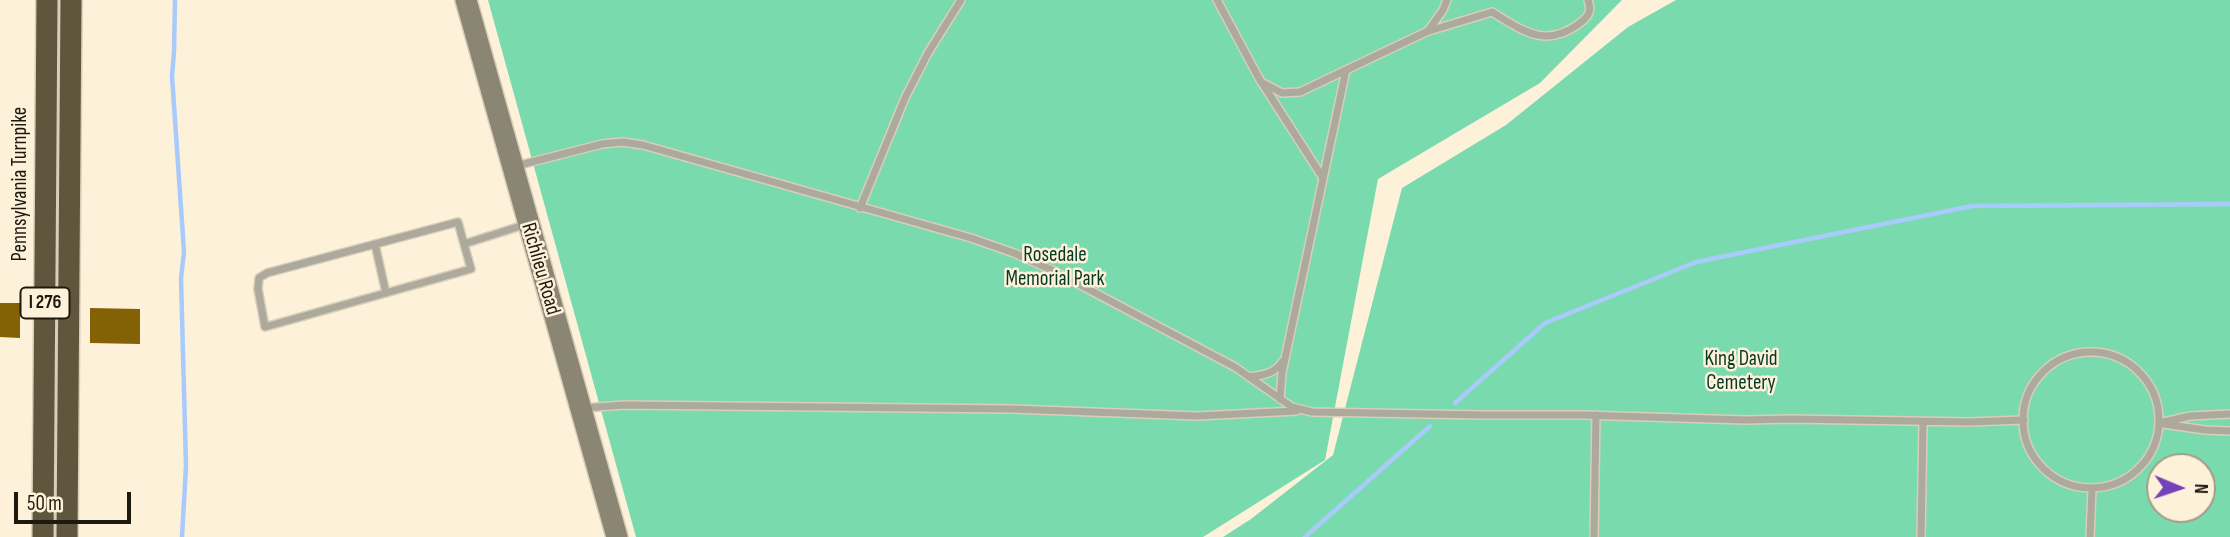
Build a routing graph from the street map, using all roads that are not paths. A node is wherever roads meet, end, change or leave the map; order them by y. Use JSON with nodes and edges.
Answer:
{"nodes":[{"id":1,"x":47,"y":0,"type":"edge"},
{"id":2,"x":71,"y":0,"type":"edge"},
{"id":3,"x":466,"y":0,"type":"edge"},
{"id":4,"x":961,"y":0,"type":"edge"},
{"id":5,"x":1217,"y":0,"type":"edge"},
{"id":6,"x":1447,"y":0,"type":"edge"},
{"id":7,"x":1588,"y":0,"type":"edge"},
{"id":8,"x":1428,"y":31,"type":"junction"},
{"id":9,"x":1346,"y":70,"type":"junction"},
{"id":10,"x":1261,"y":82,"type":"junction"},
{"id":11,"x":511,"y":167,"type":"junction"},
{"id":12,"x":1323,"y":178,"type":"junction"},
{"id":13,"x":860,"y":208,"type":"junction"},
{"id":14,"x":528,"y":224,"type":"junction"},
{"id":15,"x":374,"y":244,"type":"junction"},
{"id":16,"x":464,"y":244,"type":"junction"},
{"id":17,"x":386,"y":293,"type":"junction"},
{"id":18,"x":1285,"y":357,"type":"junction"},
{"id":19,"x":1249,"y":377,"type":"junction"},
{"id":20,"x":1280,"y":399,"type":"junction"},
{"id":21,"x":580,"y":408,"type":"junction"},
{"id":22,"x":1305,"y":410,"type":"junction"},
{"id":23,"x":2230,"y":414,"type":"edge"},
{"id":24,"x":1596,"y":415,"type":"junction"},
{"id":25,"x":2024,"y":420,"type":"junction"},
{"id":26,"x":1923,"y":422,"type":"junction"},
{"id":27,"x":2159,"y":423,"type":"junction"},
{"id":28,"x":2230,"y":430,"type":"edge"},
{"id":29,"x":2092,"y":489,"type":"junction"},
{"id":30,"x":43,"y":537,"type":"edge"},
{"id":31,"x":67,"y":537,"type":"edge"},
{"id":32,"x":617,"y":537,"type":"edge"},
{"id":33,"x":1594,"y":537,"type":"edge"},
{"id":34,"x":1921,"y":537,"type":"edge"},
{"id":35,"x":2090,"y":537,"type":"edge"}],
"edges":[{"from":1,"to":30,"type":"highway","name":"Pennsylvania Turnpike","number":"I 276"},
{"from":2,"to":31,"type":"highway","number":"I 276"},
{"from":3,"to":11,"type":"main road","name":"Richlieu Road"},
{"from":4,"to":13,"type":"lane"},
{"from":5,"to":10,"type":"lane"},
{"from":6,"to":8,"type":"lane"},
{"from":7,"to":8,"type":"lane"},
{"from":8,"to":9,"type":"lane"},
{"from":9,"to":10,"type":"lane"},
{"from":9,"to":12,"type":"lane"},
{"from":10,"to":12,"type":"lane"},
{"from":11,"to":13,"type":"lane"},
{"from":11,"to":14,"type":"main road","name":"Richlieu Road"},
{"from":12,"to":18,"type":"lane"},
{"from":13,"to":19,"type":"lane"},
{"from":14,"to":16,"type":"lane"},
{"from":14,"to":21,"type":"main road","name":"Richlieu Road"},
{"from":15,"to":16,"type":"lane"},
{"from":15,"to":17,"type":"lane"},
{"from":15,"to":17,"type":"lane"},
{"from":16,"to":17,"type":"lane"},
{"from":18,"to":19,"type":"lane"},
{"from":18,"to":20,"type":"lane"},
{"from":19,"to":20,"type":"lane"},
{"from":20,"to":22,"type":"lane"},
{"from":21,"to":22,"type":"lane"},
{"from":21,"to":32,"type":"main road","name":"Richlieu Road"},
{"from":22,"to":24,"type":"lane"},
{"from":23,"to":27,"type":"lane"},
{"from":24,"to":26,"type":"lane"},
{"from":24,"to":33,"type":"lane"},
{"from":25,"to":26,"type":"lane"},
{"from":25,"to":27,"type":"lane"},
{"from":25,"to":29,"type":"lane"},
{"from":26,"to":34,"type":"lane"},
{"from":27,"to":28,"type":"lane"},
{"from":27,"to":29,"type":"lane"},
{"from":29,"to":35,"type":"lane"}]}
